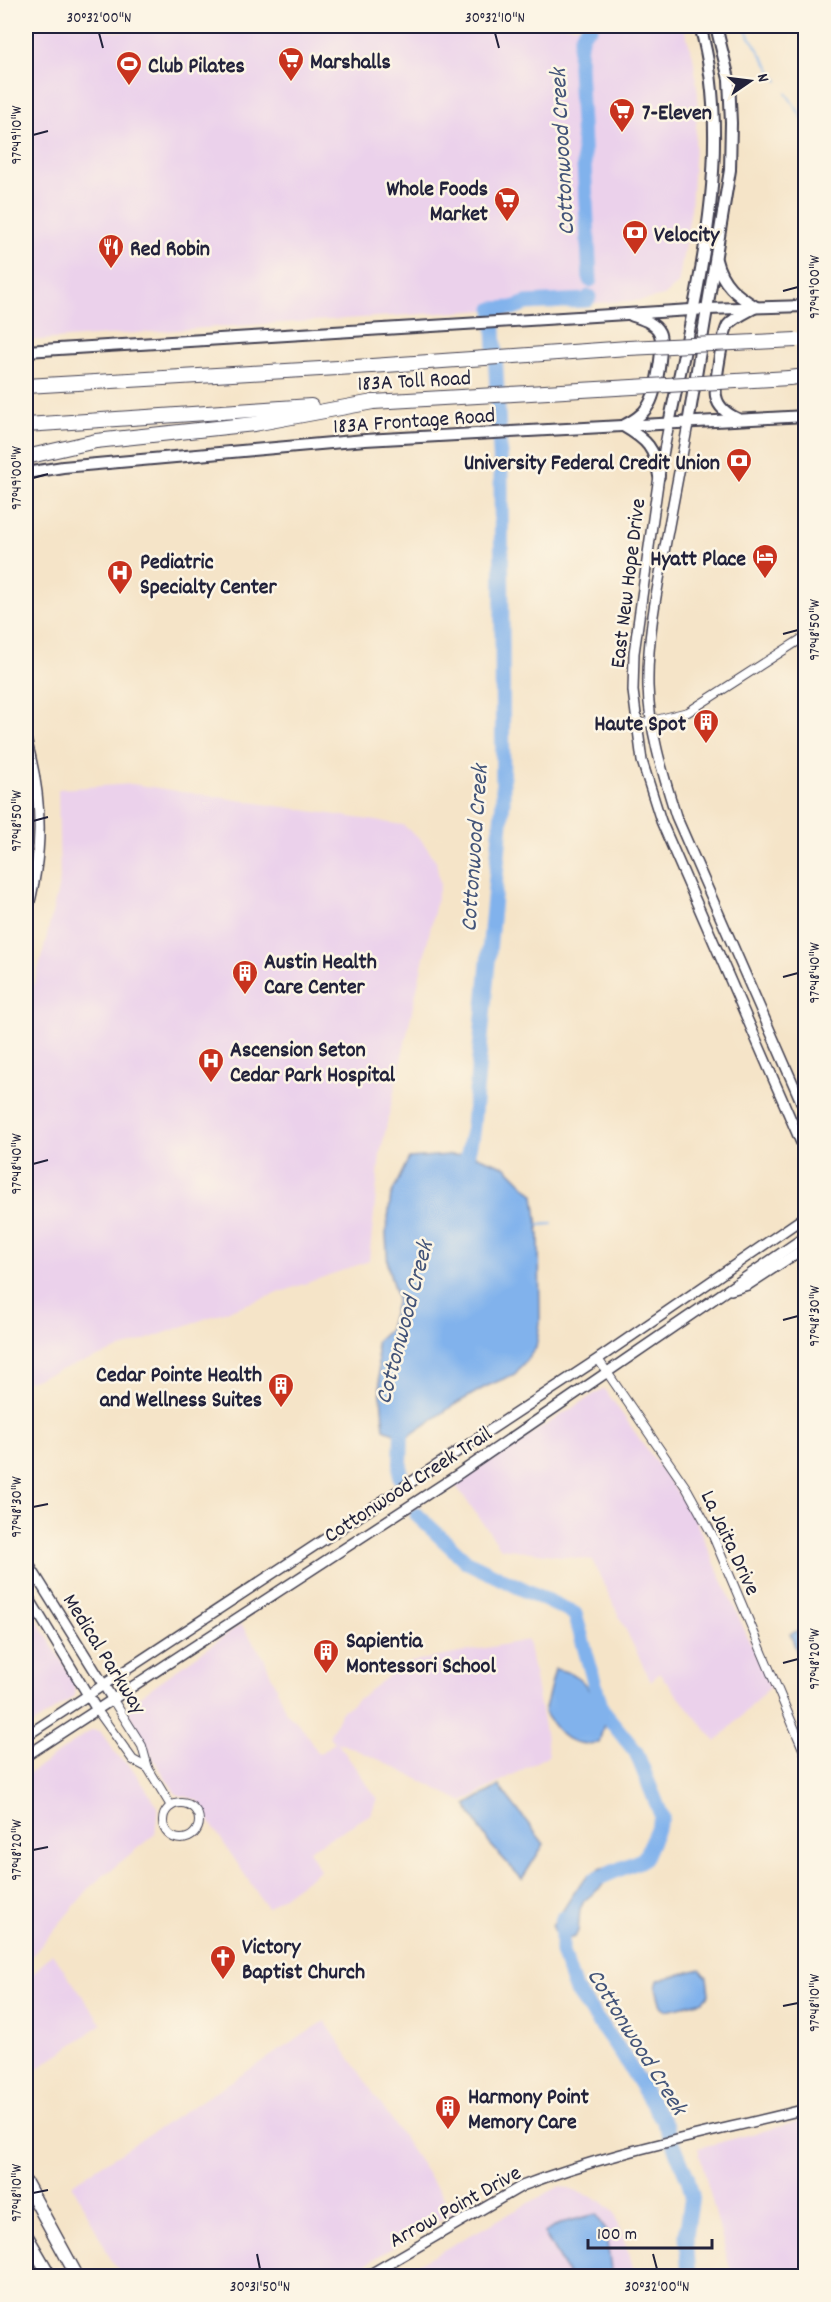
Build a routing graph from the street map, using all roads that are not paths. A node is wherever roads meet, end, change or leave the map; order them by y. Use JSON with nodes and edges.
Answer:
{"nodes":[{"id":1,"x":700,"y":26,"type":"edge"},
{"id":2,"x":716,"y":26,"type":"edge"},
{"id":3,"x":716,"y":258,"type":"junction"},
{"id":4,"x":806,"y":306,"type":"edge"},
{"id":5,"x":756,"y":307,"type":"junction"},
{"id":6,"x":707,"y":309,"type":"junction"},
{"id":7,"x":693,"y":310,"type":"junction"},
{"id":8,"x":628,"y":314,"type":"junction"},
{"id":9,"x":801,"y":339,"type":"edge"},
{"id":10,"x":26,"y":351,"type":"edge"},
{"id":11,"x":806,"y":376,"type":"edge"},
{"id":12,"x":26,"y":386,"type":"edge"},
{"id":13,"x":374,"y":402,"type":"junction"},
{"id":14,"x":806,"y":416,"type":"edge"},
{"id":15,"x":741,"y":420,"type":"junction"},
{"id":16,"x":688,"y":423,"type":"junction"},
{"id":17,"x":669,"y":424,"type":"junction"},
{"id":18,"x":26,"y":425,"type":"edge"},
{"id":19,"x":623,"y":426,"type":"junction"},
{"id":20,"x":26,"y":457,"type":"edge"},
{"id":21,"x":26,"y":473,"type":"edge"},
{"id":22,"x":659,"y":476,"type":"junction"},
{"id":23,"x":806,"y":636,"type":"edge"},
{"id":24,"x":651,"y":722,"type":"junction"},
{"id":25,"x":636,"y":725,"type":"junction"},
{"id":26,"x":26,"y":739,"type":"edge"},
{"id":27,"x":26,"y":917,"type":"edge"},
{"id":28,"x":721,"y":958,"type":"junction"},
{"id":29,"x":738,"y":958,"type":"junction"},
{"id":30,"x":806,"y":1113,"type":"edge"},
{"id":31,"x":806,"y":1154,"type":"edge"},
{"id":32,"x":806,"y":1216,"type":"edge"},
{"id":33,"x":806,"y":1236,"type":"edge"},
{"id":34,"x":806,"y":1247,"type":"edge"},
{"id":35,"x":720,"y":1293,"type":"junction"},
{"id":36,"x":598,"y":1359,"type":"junction"},
{"id":37,"x":608,"y":1372,"type":"junction"},
{"id":38,"x":26,"y":1560,"type":"edge"},
{"id":39,"x":26,"y":1593,"type":"edge"},
{"id":40,"x":103,"y":1685,"type":"junction"},
{"id":41,"x":88,"y":1695,"type":"junction"},
{"id":42,"x":113,"y":1700,"type":"junction"},
{"id":43,"x":97,"y":1710,"type":"junction"},
{"id":44,"x":26,"y":1736,"type":"edge"},
{"id":45,"x":26,"y":1756,"type":"edge"},
{"id":46,"x":806,"y":1756,"type":"edge"},
{"id":47,"x":148,"y":1768,"type":"junction"},
{"id":48,"x":171,"y":1806,"type":"junction"},
{"id":49,"x":806,"y":2109,"type":"edge"},
{"id":50,"x":26,"y":2183,"type":"edge"},
{"id":51,"x":26,"y":2235,"type":"edge"},
{"id":52,"x":50,"y":2277,"type":"edge"},
{"id":53,"x":77,"y":2277,"type":"edge"},
{"id":54,"x":367,"y":2277,"type":"edge"}],
"edges":[{"from":1,"to":7,"type":"main road","name":"East New Hope Drive"},
{"from":2,"to":3,"type":"main road","name":"East New Hope Drive"},
{"from":3,"to":5,"type":"main road"},
{"from":3,"to":6,"type":"main road","name":"East New Hope Drive"},
{"from":4,"to":5,"type":"main road"},
{"from":5,"to":6,"type":"main road"},
{"from":5,"to":15,"type":"main road"},
{"from":6,"to":7,"type":"main road"},
{"from":6,"to":16,"type":"main road","name":"East New Hope Drive"},
{"from":7,"to":8,"type":"main road"},
{"from":7,"to":17,"type":"main road","name":"East New Hope Drive"},
{"from":8,"to":10,"type":"main road"},
{"from":8,"to":19,"type":"main road"},
{"from":9,"to":12,"type":"highway","name":"183A Toll Road","bridge":true},
{"from":11,"to":13,"type":"highway","name":"183A Toll Road","bridge":true},
{"from":13,"to":18,"type":"highway","name":"183A Toll Road"},
{"from":13,"to":20,"type":"highway"},
{"from":14,"to":15,"type":"main road","name":"183A Frontage Road"},
{"from":15,"to":16,"type":"main road","name":"183A Frontage Road"},
{"from":16,"to":17,"type":"main road","name":"183A Frontage Road"},
{"from":16,"to":24,"type":"street","name":"East New Hope Drive"},
{"from":17,"to":19,"type":"main road","name":"183A Frontage Road"},
{"from":17,"to":22,"type":"street","name":"East New Hope Drive"},
{"from":19,"to":21,"type":"main road","name":"183A Frontage Road"},
{"from":19,"to":22,"type":"main road"},
{"from":22,"to":25,"type":"street","name":"East New Hope Drive"},
{"from":23,"to":24,"type":"street"},
{"from":24,"to":25,"type":"street"},
{"from":24,"to":29,"type":"street","name":"East New Hope Drive"},
{"from":25,"to":28,"type":"street","name":"East New Hope Drive"},
{"from":26,"to":27,"type":"street"},
{"from":28,"to":29,"type":"street"},
{"from":28,"to":31,"type":"street","name":"East New Hope Drive"},
{"from":29,"to":30,"type":"street","name":"East New Hope Drive"},
{"from":32,"to":36,"type":"street","name":"Cottonwood Creek Trail"},
{"from":33,"to":35,"type":"street","name":"Cottonwood Creek Trail"},
{"from":34,"to":35,"type":"street"},
{"from":35,"to":37,"type":"street","name":"Cottonwood Creek Trail"},
{"from":36,"to":37,"type":"street","name":"La Jaita Drive"},
{"from":36,"to":40,"type":"street","name":"Cottonwood Creek Trail"},
{"from":37,"to":42,"type":"street","name":"Cottonwood Creek Trail"},
{"from":37,"to":46,"type":"street","name":"La Jaita Drive"},
{"from":38,"to":40,"type":"street","name":"Medical Parkway"},
{"from":39,"to":41,"type":"street","name":"Medical Parkway"},
{"from":40,"to":41,"type":"street","name":"Cottonwood Creek Trail"},
{"from":40,"to":42,"type":"street","name":"Medical Parkway"},
{"from":41,"to":43,"type":"street","name":"Medical Parkway"},
{"from":41,"to":44,"type":"street","name":"Cottonwood Creek Trail"},
{"from":42,"to":43,"type":"street","name":"Cottonwood Creek Trail"},
{"from":42,"to":47,"type":"street","name":"Medical Parkway"},
{"from":43,"to":45,"type":"street","name":"Cottonwood Creek Trail"},
{"from":43,"to":47,"type":"street","name":"Medical Parkway"},
{"from":47,"to":48,"type":"street","name":"Medical Parkway"},
{"from":48,"to":48,"type":"street"},
{"from":49,"to":54,"type":"street","name":"Arrow Point Drive"},
{"from":50,"to":53,"type":"main road"},
{"from":51,"to":52,"type":"main road"}]}
